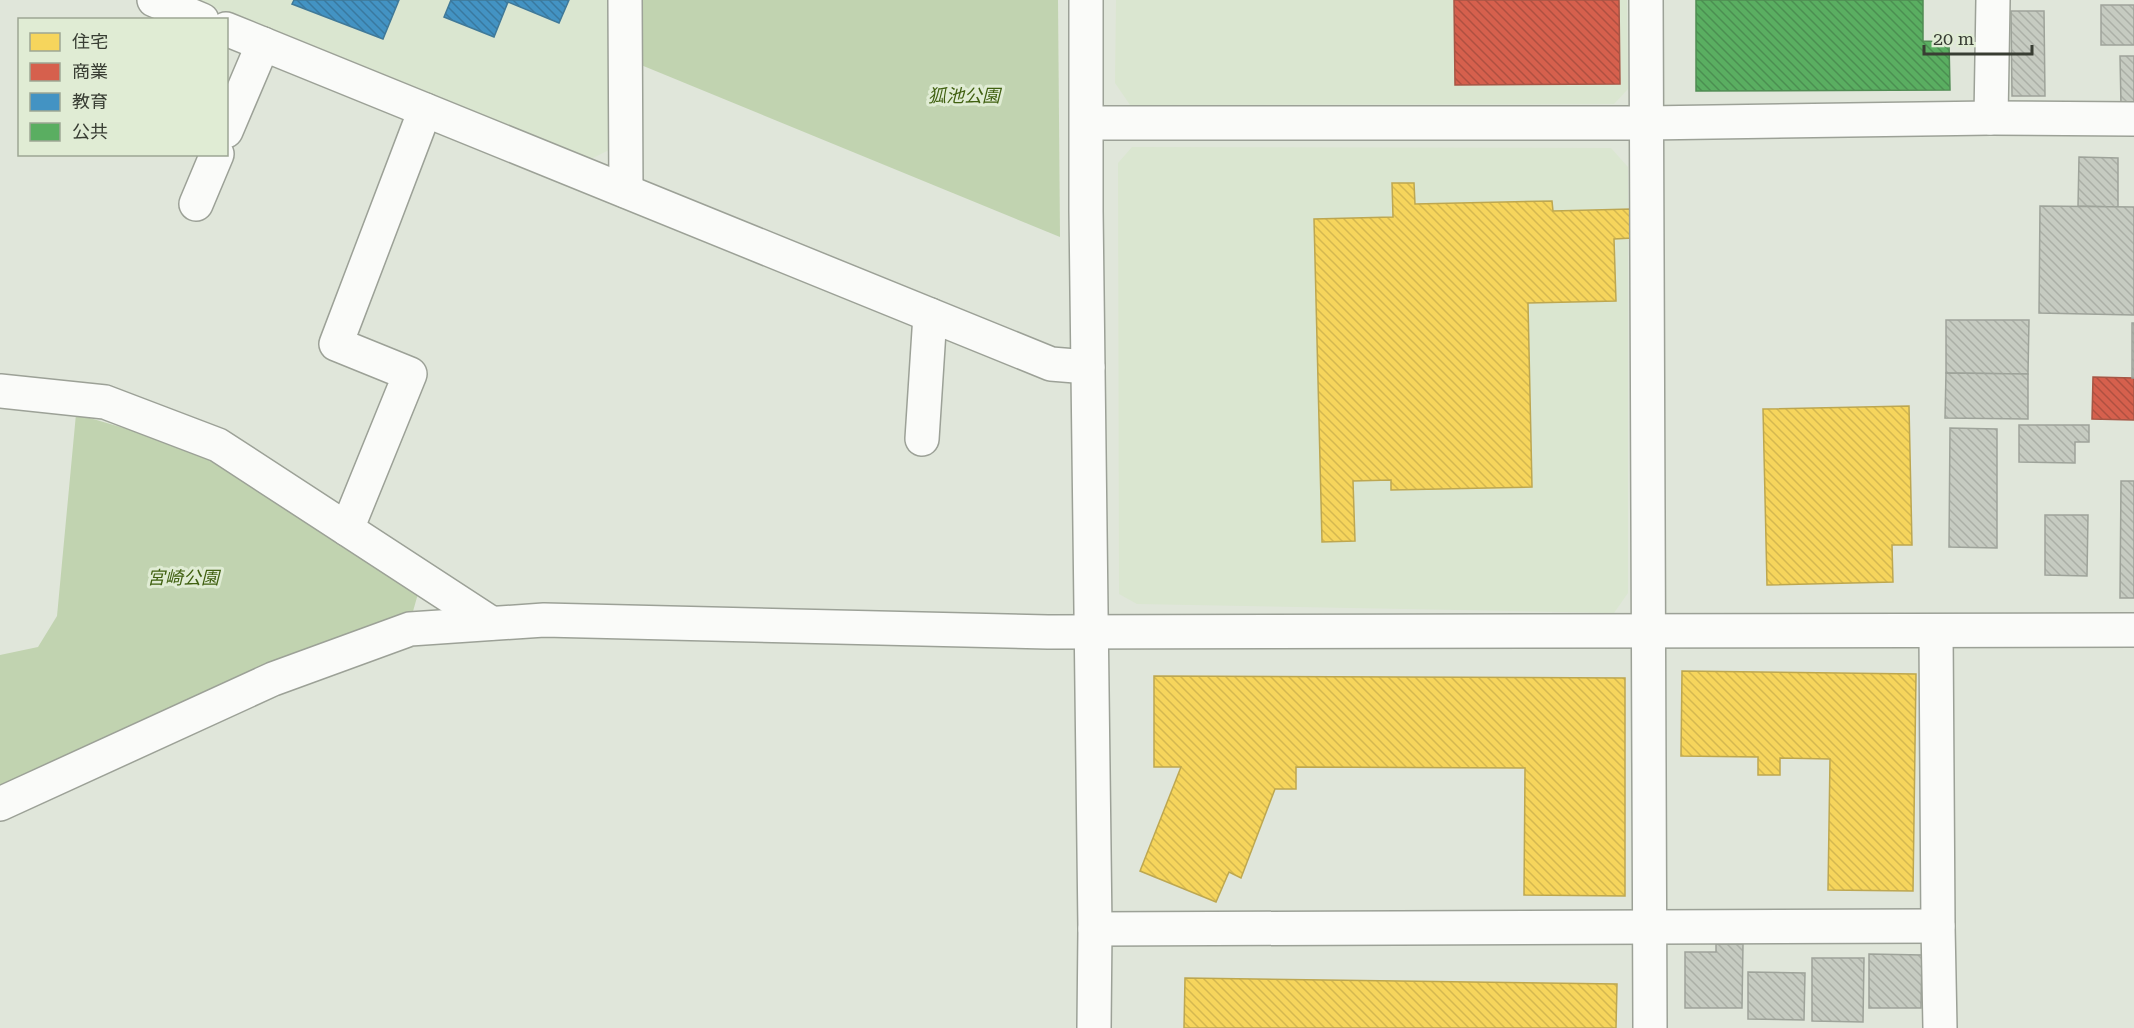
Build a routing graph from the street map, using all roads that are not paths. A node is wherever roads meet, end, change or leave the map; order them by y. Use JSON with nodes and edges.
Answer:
{"nodes":[{"id":1,"x":154,"y":0,"type":"edge"},
{"id":2,"x":625,"y":0,"type":"edge"},
{"id":3,"x":1086,"y":0,"type":"edge"},
{"id":4,"x":1646,"y":0,"type":"edge"},
{"id":5,"x":1993,"y":0,"type":"edge"},
{"id":6,"x":197,"y":18,"type":"edge"},
{"id":7,"x":228,"y":30,"type":"edge"},
{"id":8,"x":262,"y":44,"type":"junction"},
{"id":9,"x":425,"y":110,"type":"junction"},
{"id":10,"x":1991,"y":118,"type":"junction"},
{"id":11,"x":2134,"y":119,"type":"edge"},
{"id":12,"x":1087,"y":123,"type":"junction"},
{"id":13,"x":1647,"y":123,"type":"junction"},
{"id":14,"x":228,"y":126,"type":"edge"},
{"id":15,"x":216,"y":156,"type":"edge"},
{"id":16,"x":626,"y":191,"type":"junction"},
{"id":17,"x":196,"y":204,"type":"dead end"},
{"id":18,"x":930,"y":315,"type":"junction"},
{"id":19,"x":1088,"y":367,"type":"junction"},
{"id":20,"x":0,"y":391,"type":"edge"},
{"id":21,"x":922,"y":439,"type":"dead end"},
{"id":22,"x":347,"y":529,"type":"junction"},
{"id":23,"x":491,"y":623,"type":"junction"},
{"id":24,"x":1649,"y":630,"type":"junction"},
{"id":25,"x":2134,"y":630,"type":"edge"},
{"id":26,"x":1090,"y":631,"type":"junction"},
{"id":27,"x":1936,"y":632,"type":"junction"},
{"id":28,"x":0,"y":804,"type":"edge"},
{"id":29,"x":1938,"y":926,"type":"junction"},
{"id":30,"x":1650,"y":927,"type":"junction"},
{"id":31,"x":1095,"y":929,"type":"junction"},
{"id":32,"x":1094,"y":1028,"type":"edge"},
{"id":33,"x":1650,"y":1028,"type":"edge"},
{"id":34,"x":1940,"y":1028,"type":"edge"}],
"edges":[{"from":1,"to":6,"type":"street"},
{"from":2,"to":16,"type":"street"},
{"from":3,"to":12,"type":"street"},
{"from":4,"to":13,"type":"street"},
{"from":5,"to":10,"type":"street"},
{"from":7,"to":8,"type":"street"},
{"from":8,"to":9,"type":"street"},
{"from":8,"to":14,"type":"street"},
{"from":9,"to":16,"type":"street"},
{"from":9,"to":22,"type":"street"},
{"from":10,"to":11,"type":"street"},
{"from":10,"to":13,"type":"street"},
{"from":12,"to":13,"type":"street"},
{"from":12,"to":19,"type":"street"},
{"from":13,"to":24,"type":"street"},
{"from":15,"to":17,"type":"street"},
{"from":16,"to":18,"type":"street"},
{"from":18,"to":19,"type":"street"},
{"from":18,"to":21,"type":"street"},
{"from":19,"to":26,"type":"street"},
{"from":20,"to":22,"type":"street"},
{"from":22,"to":23,"type":"street"},
{"from":23,"to":26,"type":"street"},
{"from":23,"to":28,"type":"street"},
{"from":24,"to":26,"type":"street"},
{"from":24,"to":27,"type":"street"},
{"from":24,"to":30,"type":"street"},
{"from":25,"to":27,"type":"street"},
{"from":26,"to":31,"type":"street"},
{"from":27,"to":29,"type":"street"},
{"from":29,"to":30,"type":"street"},
{"from":29,"to":34,"type":"street"},
{"from":30,"to":31,"type":"street"},
{"from":30,"to":33,"type":"street"},
{"from":31,"to":32,"type":"street"}]}
